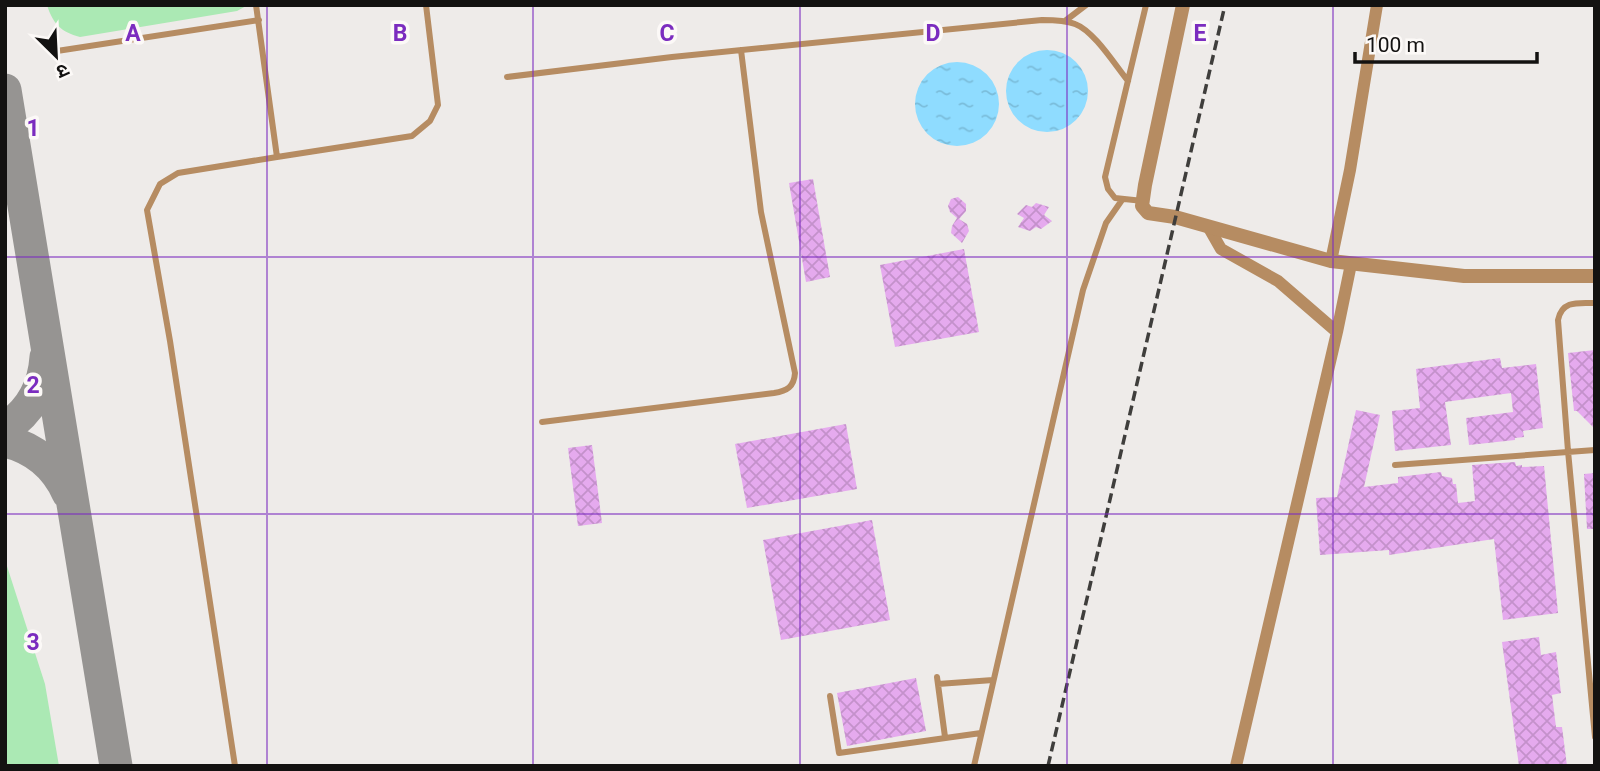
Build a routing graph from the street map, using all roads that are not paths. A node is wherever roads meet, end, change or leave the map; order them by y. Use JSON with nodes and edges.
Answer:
{"nodes":[{"id":1,"x":256,"y":5,"type":"edge"},
{"id":2,"x":426,"y":5,"type":"edge"},
{"id":3,"x":1086,"y":5,"type":"edge"},
{"id":4,"x":1146,"y":5,"type":"edge"},
{"id":5,"x":1183,"y":5,"type":"edge"},
{"id":6,"x":1377,"y":5,"type":"edge"},
{"id":7,"x":259,"y":20,"type":"junction"},
{"id":8,"x":1065,"y":22,"type":"junction"},
{"id":9,"x":741,"y":50,"type":"junction"},
{"id":10,"x":57,"y":51,"type":"dead end"},
{"id":11,"x":507,"y":77,"type":"dead end"},
{"id":12,"x":1128,"y":81,"type":"junction"},
{"id":13,"x":277,"y":157,"type":"junction"},
{"id":14,"x":1122,"y":200,"type":"junction"},
{"id":15,"x":1143,"y":201,"type":"junction"},
{"id":16,"x":1209,"y":228,"type":"junction"},
{"id":17,"x":1331,"y":261,"type":"junction"},
{"id":18,"x":1351,"y":264,"type":"junction"},
{"id":19,"x":1595,"y":276,"type":"edge"},
{"id":20,"x":1595,"y":303,"type":"edge"},
{"id":21,"x":1338,"y":332,"type":"junction"},
{"id":22,"x":542,"y":422,"type":"dead end"},
{"id":23,"x":1595,"y":450,"type":"edge"},
{"id":24,"x":1568,"y":451,"type":"junction"},
{"id":25,"x":1395,"y":465,"type":"dead end"},
{"id":26,"x":993,"y":680,"type":"junction"},
{"id":27,"x":831,"y":696,"type":"dead end"},
{"id":28,"x":981,"y":733,"type":"junction"},
{"id":29,"x":945,"y":737,"type":"junction"},
{"id":30,"x":1595,"y":737,"type":"edge"},
{"id":31,"x":235,"y":766,"type":"edge"},
{"id":32,"x":974,"y":766,"type":"edge"},
{"id":33,"x":1236,"y":766,"type":"edge"}],
"edges":[{"from":1,"to":7,"type":"lane"},
{"from":2,"to":13,"type":"lane"},
{"from":3,"to":8,"type":"lane"},
{"from":4,"to":12,"type":"lane"},
{"from":5,"to":15,"type":"street"},
{"from":6,"to":17,"type":"street"},
{"from":7,"to":10,"type":"lane"},
{"from":7,"to":13,"type":"lane"},
{"from":8,"to":9,"type":"lane"},
{"from":8,"to":12,"type":"lane"},
{"from":9,"to":11,"type":"lane"},
{"from":9,"to":22,"type":"lane"},
{"from":12,"to":14,"type":"lane"},
{"from":13,"to":31,"type":"lane"},
{"from":14,"to":15,"type":"lane"},
{"from":14,"to":26,"type":"lane"},
{"from":15,"to":16,"type":"street"},
{"from":16,"to":17,"type":"street"},
{"from":16,"to":21,"type":"street"},
{"from":17,"to":18,"type":"street"},
{"from":18,"to":19,"type":"street"},
{"from":18,"to":21,"type":"street"},
{"from":20,"to":24,"type":"lane"},
{"from":21,"to":33,"type":"street"},
{"from":23,"to":24,"type":"lane"},
{"from":24,"to":25,"type":"lane"},
{"from":24,"to":30,"type":"lane"},
{"from":26,"to":28,"type":"lane"},
{"from":26,"to":29,"type":"lane"},
{"from":27,"to":29,"type":"lane"},
{"from":28,"to":29,"type":"lane"},
{"from":28,"to":32,"type":"lane"}]}
